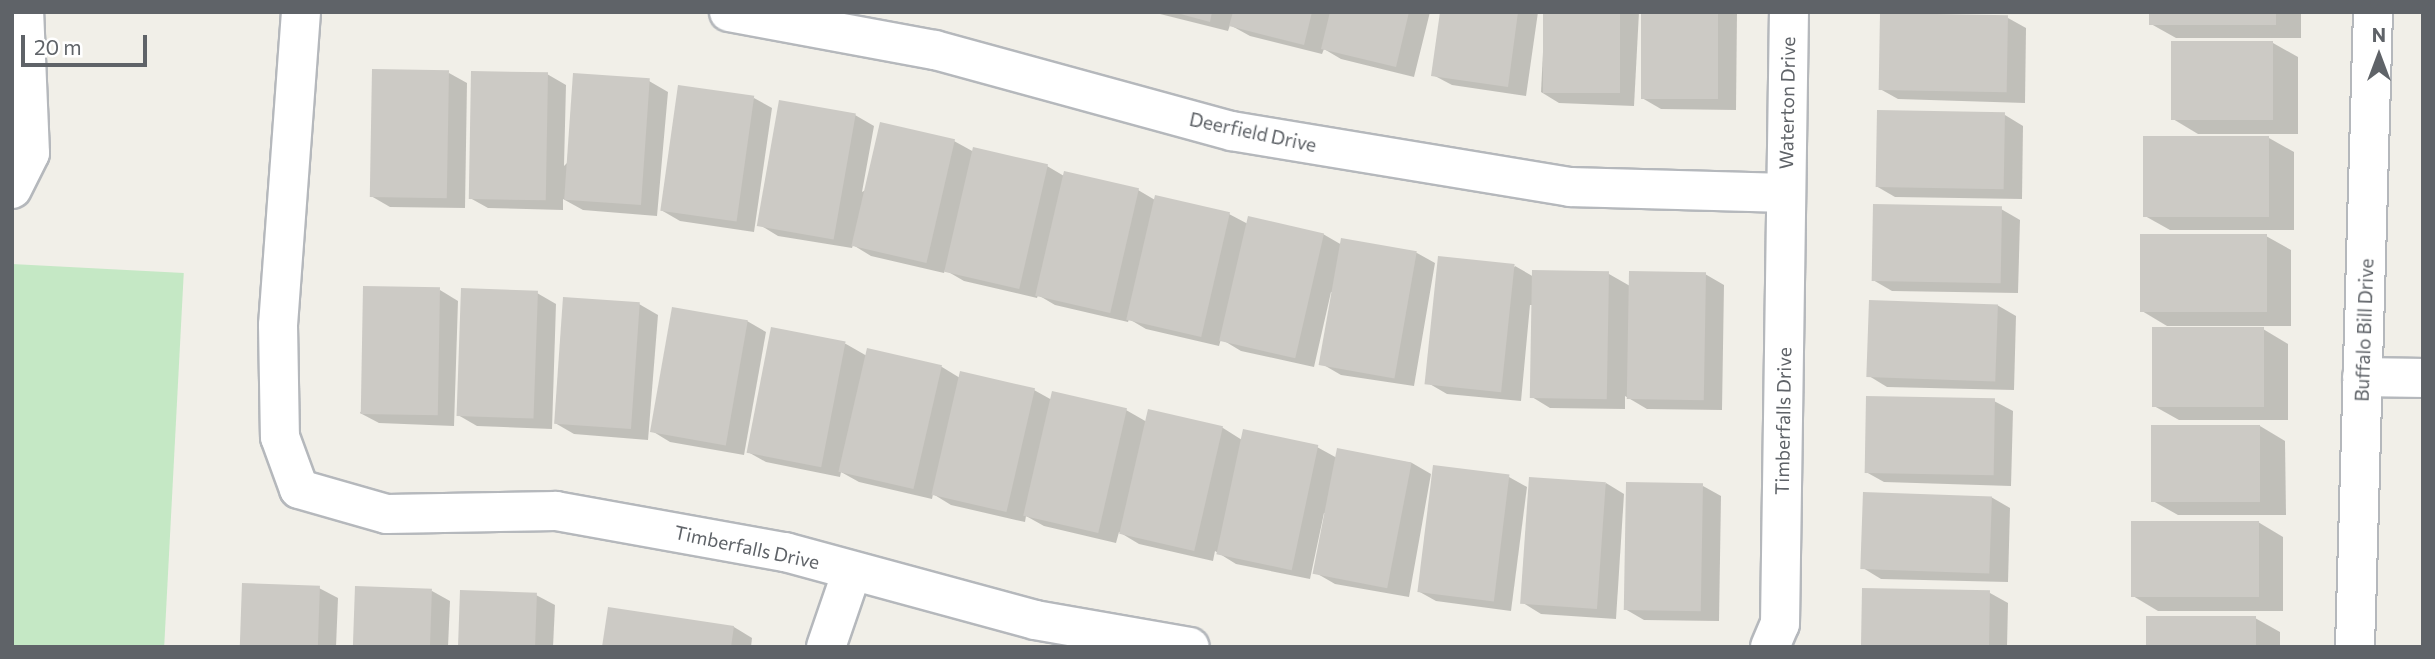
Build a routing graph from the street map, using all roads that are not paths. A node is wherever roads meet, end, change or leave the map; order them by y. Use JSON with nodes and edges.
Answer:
{"nodes":[{"id":1,"x":24,"y":12,"type":"edge"},
{"id":2,"x":301,"y":12,"type":"edge"},
{"id":3,"x":729,"y":12,"type":"edge"},
{"id":4,"x":1789,"y":12,"type":"edge"},
{"id":5,"x":2373,"y":12,"type":"edge"},
{"id":6,"x":12,"y":189,"type":"edge"},
{"id":7,"x":1786,"y":193,"type":"junction"},
{"id":8,"x":2362,"y":377,"type":"junction"},
{"id":9,"x":2423,"y":378,"type":"edge"},
{"id":10,"x":852,"y":571,"type":"junction"},
{"id":11,"x":826,"y":647,"type":"edge"},
{"id":12,"x":1190,"y":647,"type":"edge"},
{"id":13,"x":1770,"y":647,"type":"edge"},
{"id":14,"x":2355,"y":647,"type":"edge"}],
"edges":[{"from":1,"to":6,"type":"street"},
{"from":2,"to":10,"type":"street","name":"Timberfalls Drive"},
{"from":3,"to":7,"type":"street","name":"Deerfield Drive"},
{"from":4,"to":7,"type":"street","name":"Waterton Drive"},
{"from":5,"to":8,"type":"street","name":"Buffalo Bill Drive"},
{"from":7,"to":13,"type":"street","name":"Timberfalls Drive"},
{"from":8,"to":9,"type":"street"},
{"from":8,"to":14,"type":"street","name":"Buffalo Bill Drive"},
{"from":10,"to":11,"type":"street"},
{"from":10,"to":12,"type":"street","name":"Timberfalls Drive"}]}
